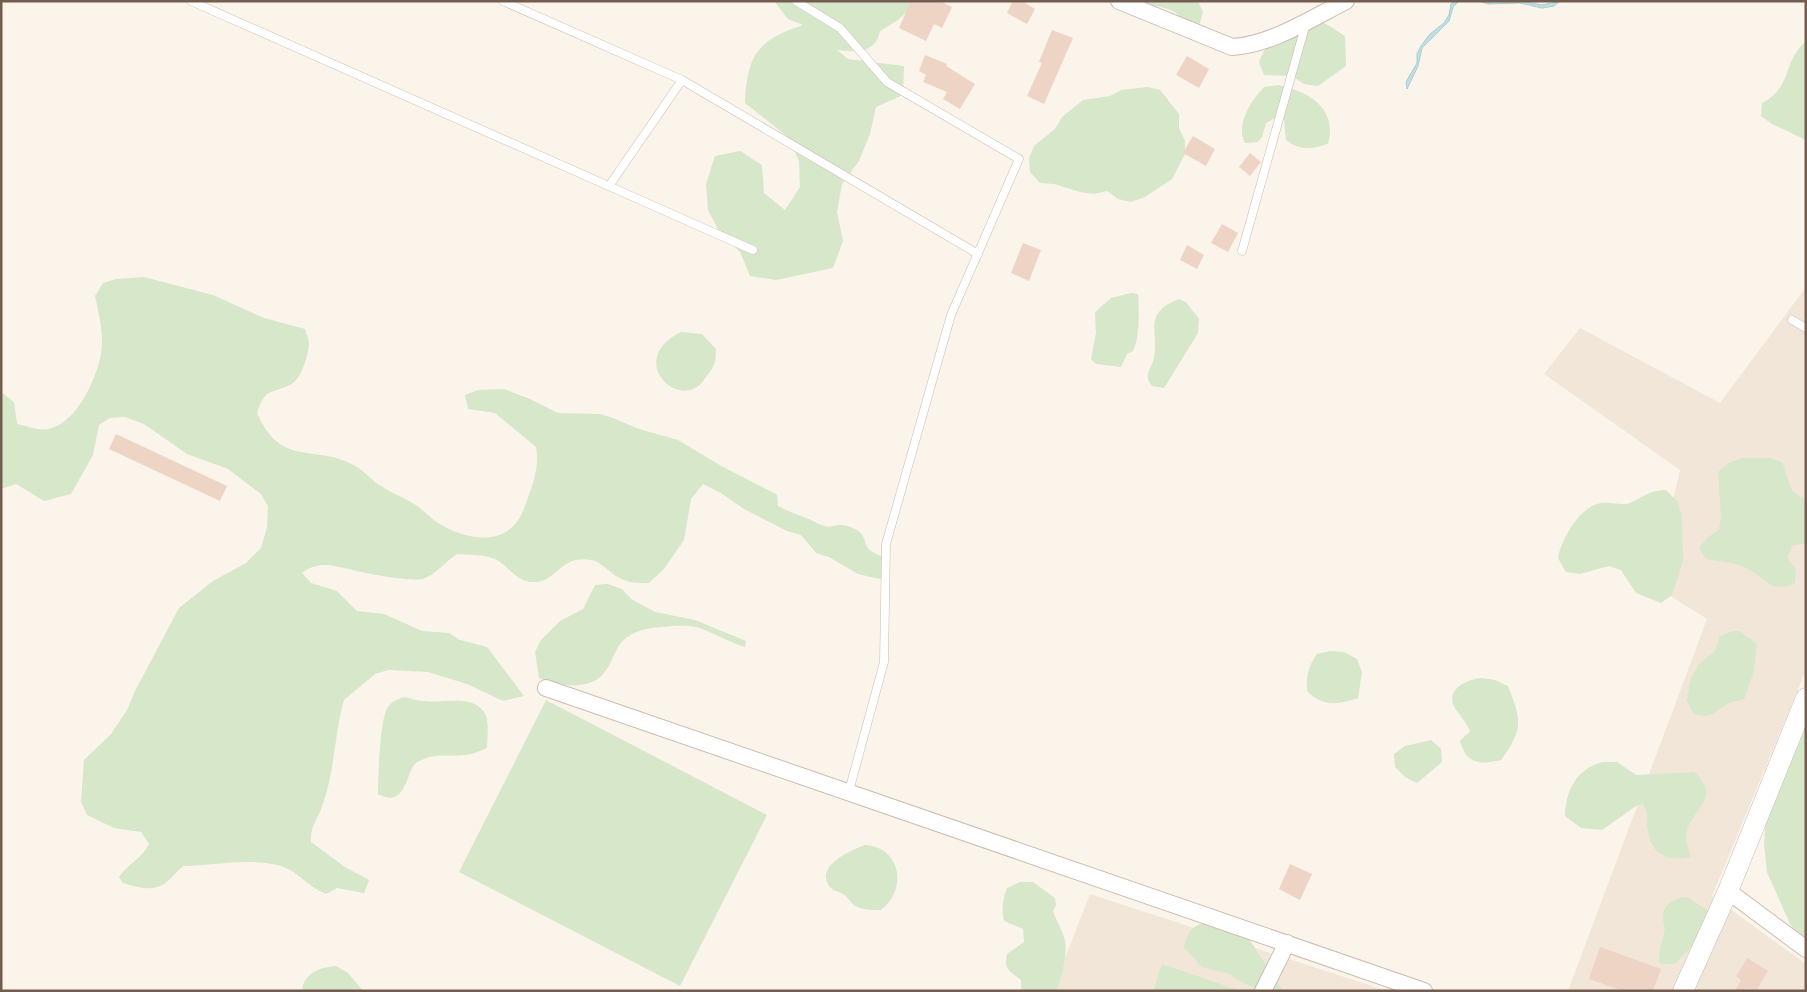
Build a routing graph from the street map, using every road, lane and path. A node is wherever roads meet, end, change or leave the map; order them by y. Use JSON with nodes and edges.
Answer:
{"nodes":[{"id":1,"x":191,"y":1,"type":"edge"},
{"id":2,"x":503,"y":1,"type":"edge"},
{"id":3,"x":796,"y":1,"type":"edge"},
{"id":4,"x":1119,"y":1,"type":"edge"},
{"id":5,"x":1346,"y":1,"type":"edge"},
{"id":6,"x":1306,"y":21,"type":"junction"},
{"id":7,"x":682,"y":80,"type":"junction"},
{"id":8,"x":609,"y":186,"type":"junction"},
{"id":9,"x":754,"y":250,"type":"dead end"},
{"id":10,"x":1242,"y":251,"type":"dead end"},
{"id":11,"x":978,"y":254,"type":"junction"},
{"id":12,"x":1792,"y":320,"type":"dead end"},
{"id":13,"x":1806,"y":328,"type":"edge"},
{"id":14,"x":546,"y":688,"type":"dead end"},
{"id":15,"x":1806,"y":698,"type":"edge"},
{"id":16,"x":849,"y":791,"type":"junction"},
{"id":17,"x":1728,"y":890,"type":"junction"},
{"id":18,"x":1287,"y":943,"type":"junction"},
{"id":19,"x":1806,"y":948,"type":"edge"},
{"id":20,"x":1264,"y":991,"type":"edge"},
{"id":21,"x":1424,"y":991,"type":"edge"},
{"id":22,"x":1683,"y":991,"type":"edge"}],
"edges":[{"from":1,"to":8,"type":"lane"},
{"from":2,"to":7,"type":"lane"},
{"from":3,"to":11,"type":"lane"},
{"from":4,"to":6,"type":"street"},
{"from":5,"to":6,"type":"street"},
{"from":6,"to":10,"type":"lane"},
{"from":7,"to":8,"type":"lane"},
{"from":7,"to":11,"type":"lane"},
{"from":8,"to":9,"type":"lane"},
{"from":11,"to":16,"type":"lane"},
{"from":12,"to":13,"type":"lane"},
{"from":14,"to":16,"type":"street"},
{"from":15,"to":17,"type":"street"},
{"from":16,"to":18,"type":"street"},
{"from":17,"to":19,"type":"street"},
{"from":17,"to":22,"type":"street"},
{"from":18,"to":20,"type":"street"},
{"from":18,"to":21,"type":"street"}]}
